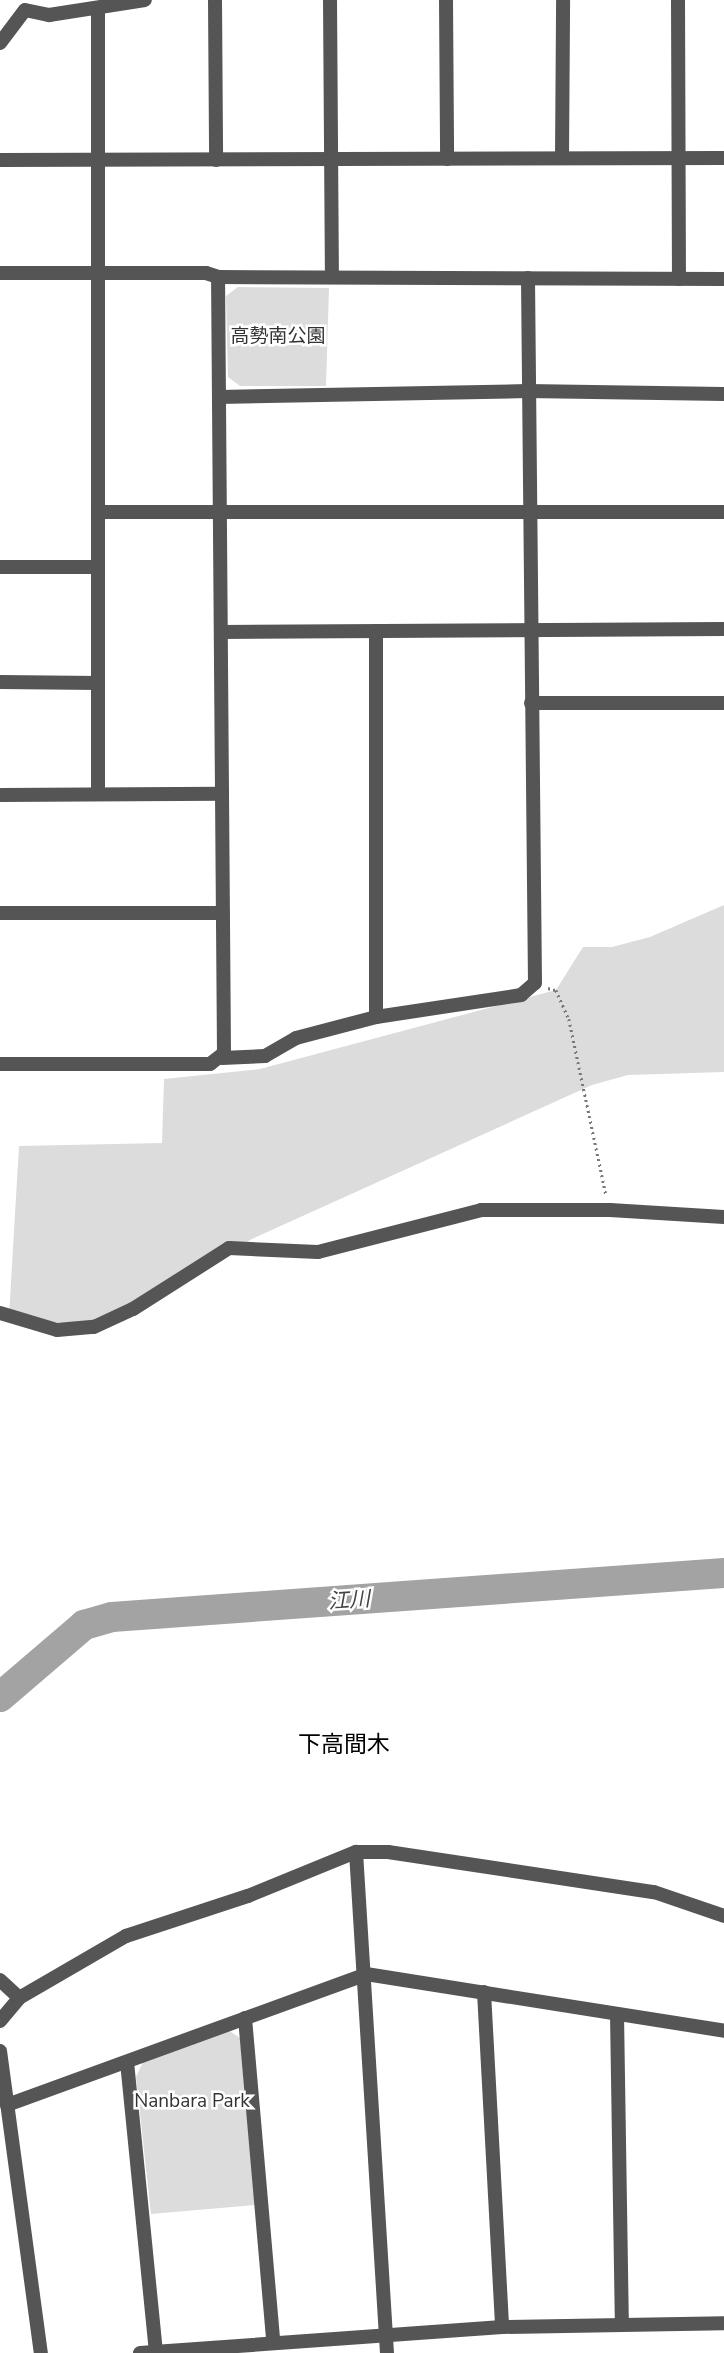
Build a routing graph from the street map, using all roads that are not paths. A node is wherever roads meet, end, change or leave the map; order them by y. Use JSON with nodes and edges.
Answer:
{"nodes":[{"id":1,"x":145,"y":0,"type":"edge"},
{"id":2,"x":215,"y":0,"type":"edge"},
{"id":3,"x":330,"y":0,"type":"edge"},
{"id":4,"x":446,"y":0,"type":"edge"},
{"id":5,"x":563,"y":0,"type":"edge"},
{"id":6,"x":678,"y":0,"type":"edge"},
{"id":7,"x":98,"y":11,"type":"junction"},
{"id":8,"x":0,"y":43,"type":"edge"},
{"id":9,"x":562,"y":158,"type":"junction"},
{"id":10,"x":679,"y":158,"type":"junction"},
{"id":11,"x":724,"y":158,"type":"edge"},
{"id":12,"x":331,"y":159,"type":"junction"},
{"id":13,"x":447,"y":159,"type":"junction"},
{"id":14,"x":0,"y":160,"type":"edge"},
{"id":15,"x":98,"y":160,"type":"junction"},
{"id":16,"x":216,"y":160,"type":"junction"},
{"id":17,"x":0,"y":273,"type":"edge"},
{"id":18,"x":98,"y":273,"type":"junction"},
{"id":19,"x":218,"y":277,"type":"junction"},
{"id":20,"x":332,"y":277,"type":"junction"},
{"id":21,"x":528,"y":278,"type":"junction"},
{"id":22,"x":679,"y":279,"type":"junction"},
{"id":23,"x":724,"y":279,"type":"edge"},
{"id":24,"x":527,"y":391,"type":"junction"},
{"id":25,"x":724,"y":394,"type":"edge"},
{"id":26,"x":219,"y":397,"type":"junction"},
{"id":27,"x":98,"y":512,"type":"junction"},
{"id":28,"x":219,"y":512,"type":"junction"},
{"id":29,"x":528,"y":512,"type":"junction"},
{"id":30,"x":724,"y":512,"type":"edge"},
{"id":31,"x":0,"y":567,"type":"edge"},
{"id":32,"x":98,"y":567,"type":"junction"},
{"id":33,"x":724,"y":629,"type":"edge"},
{"id":34,"x":530,"y":630,"type":"junction"},
{"id":35,"x":376,"y":631,"type":"junction"},
{"id":36,"x":221,"y":632,"type":"junction"},
{"id":37,"x":0,"y":682,"type":"edge"},
{"id":38,"x":98,"y":683,"type":"junction"},
{"id":39,"x":531,"y":703,"type":"junction"},
{"id":40,"x":724,"y":703,"type":"edge"},
{"id":41,"x":98,"y":794,"type":"junction"},
{"id":42,"x":222,"y":794,"type":"junction"},
{"id":43,"x":0,"y":795,"type":"edge"},
{"id":44,"x":0,"y":913,"type":"edge"},
{"id":45,"x":223,"y":914,"type":"junction"},
{"id":46,"x":376,"y":1017,"type":"junction"},
{"id":47,"x":222,"y":1058,"type":"junction"},
{"id":48,"x":0,"y":1064,"type":"edge"},
{"id":49,"x":724,"y":1217,"type":"edge"},
{"id":50,"x":0,"y":1313,"type":"edge"},
{"id":51,"x":356,"y":1852,"type":"junction"},
{"id":52,"x":724,"y":1916,"type":"edge"},
{"id":53,"x":366,"y":1974,"type":"junction"},
{"id":54,"x":0,"y":1980,"type":"edge"},
{"id":55,"x":484,"y":1992,"type":"junction"},
{"id":56,"x":19,"y":1998,"type":"junction"},
{"id":57,"x":617,"y":2014,"type":"junction"},
{"id":58,"x":245,"y":2018,"type":"junction"},
{"id":59,"x":0,"y":2021,"type":"edge"},
{"id":60,"x":724,"y":2031,"type":"edge"},
{"id":61,"x":0,"y":2051,"type":"edge"},
{"id":62,"x":127,"y":2062,"type":"junction"},
{"id":63,"x":7,"y":2105,"type":"junction"},
{"id":64,"x":724,"y":2323,"type":"edge"},
{"id":65,"x":622,"y":2324,"type":"junction"},
{"id":66,"x":502,"y":2327,"type":"junction"},
{"id":67,"x":385,"y":2333,"type":"junction"},
{"id":68,"x":273,"y":2340,"type":"junction"},
{"id":69,"x":156,"y":2351,"type":"junction"},
{"id":70,"x":41,"y":2353,"type":"edge"},
{"id":71,"x":140,"y":2353,"type":"edge"},
{"id":72,"x":387,"y":2353,"type":"edge"}],
"edges":[{"from":1,"to":7,"type":"street"},
{"from":2,"to":16,"type":"street"},
{"from":3,"to":12,"type":"street"},
{"from":4,"to":13,"type":"street"},
{"from":5,"to":9,"type":"street"},
{"from":6,"to":10,"type":"street"},
{"from":7,"to":8,"type":"street"},
{"from":7,"to":15,"type":"street"},
{"from":9,"to":10,"type":"street"},
{"from":9,"to":13,"type":"street"},
{"from":10,"to":11,"type":"street"},
{"from":10,"to":22,"type":"street"},
{"from":12,"to":13,"type":"street"},
{"from":12,"to":16,"type":"street"},
{"from":12,"to":20,"type":"street"},
{"from":14,"to":15,"type":"street"},
{"from":15,"to":16,"type":"street"},
{"from":15,"to":18,"type":"street"},
{"from":17,"to":18,"type":"street"},
{"from":18,"to":19,"type":"street"},
{"from":18,"to":27,"type":"street"},
{"from":19,"to":20,"type":"street"},
{"from":19,"to":26,"type":"street"},
{"from":20,"to":21,"type":"street"},
{"from":21,"to":22,"type":"street"},
{"from":21,"to":24,"type":"street"},
{"from":22,"to":23,"type":"street"},
{"from":24,"to":25,"type":"street"},
{"from":24,"to":26,"type":"street"},
{"from":24,"to":29,"type":"street"},
{"from":26,"to":28,"type":"street"},
{"from":27,"to":28,"type":"street"},
{"from":27,"to":32,"type":"street"},
{"from":28,"to":29,"type":"street"},
{"from":28,"to":36,"type":"street"},
{"from":29,"to":30,"type":"street"},
{"from":29,"to":34,"type":"street"},
{"from":31,"to":32,"type":"street"},
{"from":32,"to":38,"type":"street"},
{"from":33,"to":34,"type":"street"},
{"from":34,"to":35,"type":"street"},
{"from":34,"to":39,"type":"street"},
{"from":35,"to":36,"type":"street"},
{"from":35,"to":46,"type":"street"},
{"from":36,"to":42,"type":"street"},
{"from":37,"to":38,"type":"street"},
{"from":38,"to":41,"type":"street"},
{"from":39,"to":40,"type":"street"},
{"from":39,"to":46,"type":"street"},
{"from":41,"to":42,"type":"street"},
{"from":41,"to":43,"type":"street"},
{"from":42,"to":45,"type":"street"},
{"from":44,"to":45,"type":"street"},
{"from":45,"to":47,"type":"street"},
{"from":46,"to":47,"type":"street"},
{"from":47,"to":48,"type":"street"},
{"from":49,"to":50,"type":"street"},
{"from":51,"to":52,"type":"street"},
{"from":51,"to":53,"type":"street"},
{"from":51,"to":56,"type":"street"},
{"from":53,"to":55,"type":"street"},
{"from":53,"to":58,"type":"street"},
{"from":53,"to":67,"type":"street"},
{"from":54,"to":56,"type":"street"},
{"from":55,"to":57,"type":"street"},
{"from":55,"to":66,"type":"street"},
{"from":56,"to":59,"type":"street"},
{"from":57,"to":60,"type":"street"},
{"from":57,"to":65,"type":"street"},
{"from":58,"to":62,"type":"street"},
{"from":58,"to":68,"type":"street"},
{"from":61,"to":63,"type":"street"},
{"from":62,"to":63,"type":"street"},
{"from":62,"to":69,"type":"street"},
{"from":63,"to":70,"type":"street"},
{"from":64,"to":65,"type":"street"},
{"from":65,"to":66,"type":"street"},
{"from":66,"to":67,"type":"street"},
{"from":67,"to":68,"type":"street"},
{"from":67,"to":72,"type":"street"},
{"from":68,"to":69,"type":"street"},
{"from":69,"to":71,"type":"street"}]}
